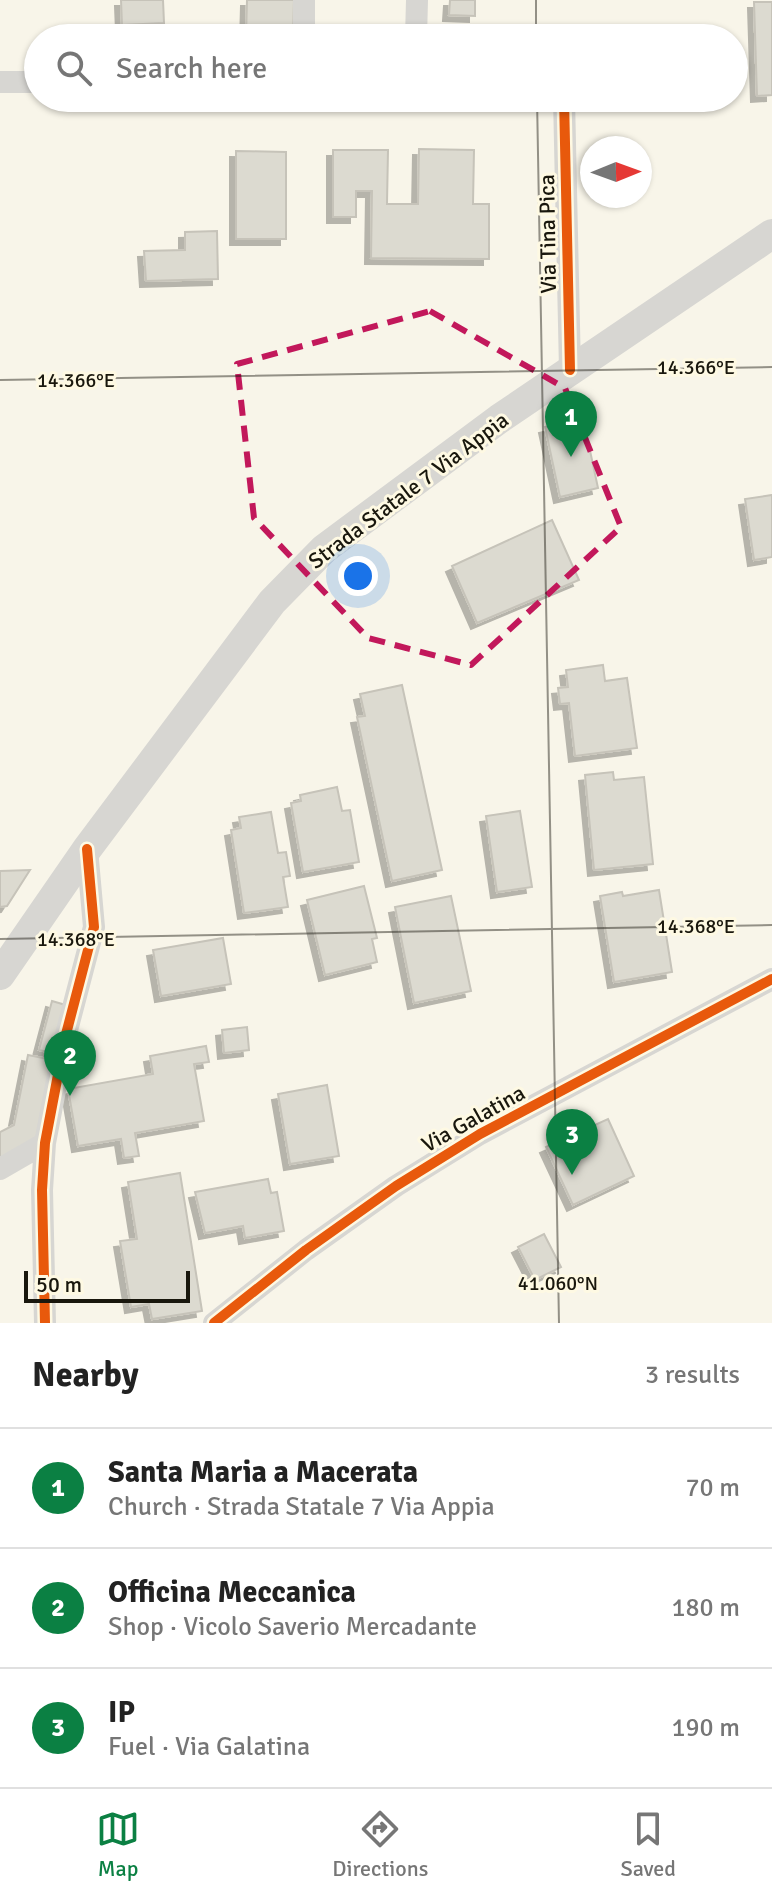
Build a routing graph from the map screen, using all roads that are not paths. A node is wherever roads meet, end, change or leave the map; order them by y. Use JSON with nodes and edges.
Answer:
{"nodes":[{"id":1,"x":304,"y":0,"type":"edge"},
{"id":2,"x":417,"y":0,"type":"edge"},
{"id":3,"x":304,"y":24,"type":"edge"},
{"id":4,"x":416,"y":24,"type":"edge"},
{"id":5,"x":0,"y":82,"type":"edge"},
{"id":6,"x":24,"y":82,"type":"edge"},
{"id":7,"x":564,"y":112,"type":"edge"},
{"id":8,"x":772,"y":234,"type":"edge"},
{"id":9,"x":570,"y":370,"type":"junction"},
{"id":10,"x":87,"y":849,"type":"junction"},
{"id":11,"x":0,"y":975,"type":"edge"},
{"id":12,"x":772,"y":979,"type":"edge"},
{"id":13,"x":45,"y":1143,"type":"junction"},
{"id":14,"x":0,"y":1169,"type":"edge"},
{"id":15,"x":45,"y":1323,"type":"edge"},
{"id":16,"x":214,"y":1323,"type":"edge"}],
"edges":[{"from":1,"to":3,"type":"street"},
{"from":2,"to":4,"type":"street"},
{"from":5,"to":6,"type":"street"},
{"from":7,"to":9,"type":"street","name":"Via Tina Pica"},
{"from":8,"to":9,"type":"main road","name":"Strada Statale 7 Via Appia"},
{"from":9,"to":10,"type":"main road","name":"Strada Statale 7 Via Appia"},
{"from":10,"to":11,"type":"main road","name":"Strada Statale 7 Via Appia"},
{"from":10,"to":13,"type":"street"},
{"from":12,"to":16,"type":"street","name":"Via Galatina"},
{"from":13,"to":14,"type":"street"},
{"from":13,"to":15,"type":"street"}]}
